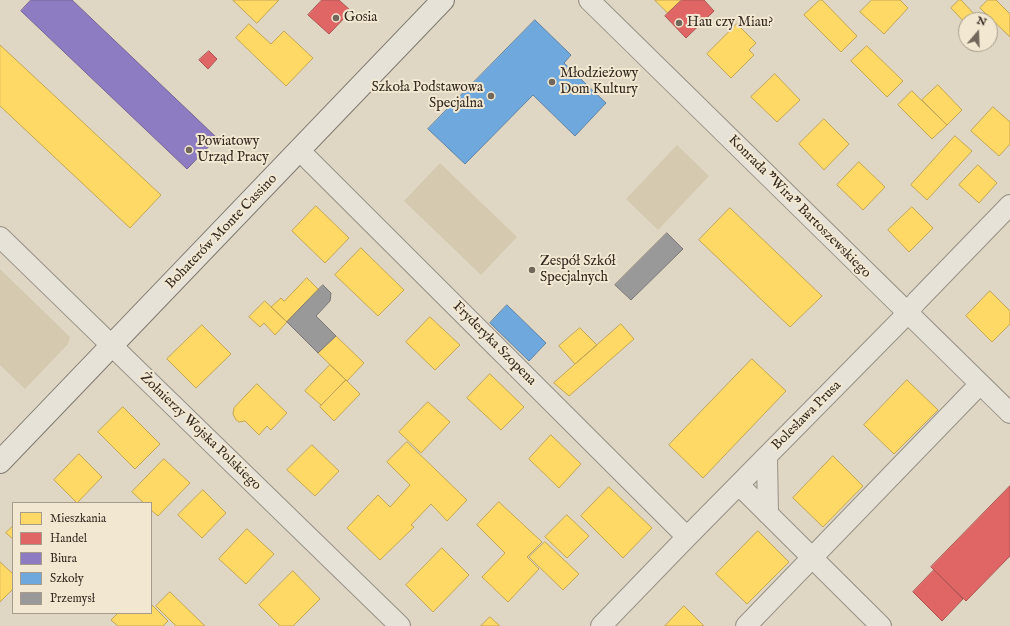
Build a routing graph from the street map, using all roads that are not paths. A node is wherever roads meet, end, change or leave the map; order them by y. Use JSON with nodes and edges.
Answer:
{"nodes":[{"id":1,"x":444,"y":0,"type":"edge"},
{"id":2,"x":589,"y":0,"type":"edge"},
{"id":3,"x":300,"y":151,"type":"junction"},
{"id":4,"x":1010,"y":205,"type":"edge"},
{"id":5,"x":0,"y":237,"type":"edge"},
{"id":6,"x":908,"y":313,"type":"junction"},
{"id":7,"x":112,"y":346,"type":"junction"},
{"id":8,"x":980,"y":384,"type":"junction"},
{"id":9,"x":1010,"y":413,"type":"edge"},
{"id":10,"x":767,"y":457,"type":"junction"},
{"id":11,"x":0,"y":462,"type":"edge"},
{"id":12,"x":739,"y":485,"type":"junction"},
{"id":13,"x":768,"y":514,"type":"junction"},
{"id":14,"x":688,"y":536,"type":"junction"},
{"id":15,"x":812,"y":558,"type":"junction"},
{"id":16,"x":400,"y":626,"type":"edge"},
{"id":17,"x":601,"y":626,"type":"edge"},
{"id":18,"x":746,"y":626,"type":"edge"},
{"id":19,"x":880,"y":626,"type":"edge"}],
"edges":[{"from":1,"to":3,"type":"street","name":"Bohaterów Monte Cassino"},
{"from":2,"to":6,"type":"street","name":"Konrada \"Wira\" Bartoszewskiego"},
{"from":3,"to":7,"type":"street","name":"Bohaterów Monte Cassino"},
{"from":3,"to":14,"type":"street","name":"Fryderyka Szopena"},
{"from":4,"to":6,"type":"street","name":"Bolesława Prusa"},
{"from":5,"to":7,"type":"street","name":"Żołnierzy Wojska Polskiego"},
{"from":6,"to":8,"type":"street","name":"Konrada \"Wira\" Bartoszewskiego"},
{"from":6,"to":10,"type":"street","name":"Bolesława Prusa"},
{"from":7,"to":11,"type":"street","name":"Bohaterów Monte Cassino"},
{"from":7,"to":16,"type":"street","name":"Żołnierzy Wojska Polskiego"},
{"from":8,"to":9,"type":"street","name":"Konrada \"Wira\" Bartoszewskiego"},
{"from":8,"to":15,"type":"street"},
{"from":10,"to":12,"type":"street","name":"Bolesława Prusa"},
{"from":10,"to":13,"type":"street"},
{"from":12,"to":13,"type":"street"},
{"from":12,"to":14,"type":"street","name":"Bolesława Prusa"},
{"from":13,"to":15,"type":"street"},
{"from":14,"to":17,"type":"street","name":"Bolesława Prusa"},
{"from":15,"to":18,"type":"street"},
{"from":15,"to":19,"type":"street"}]}
